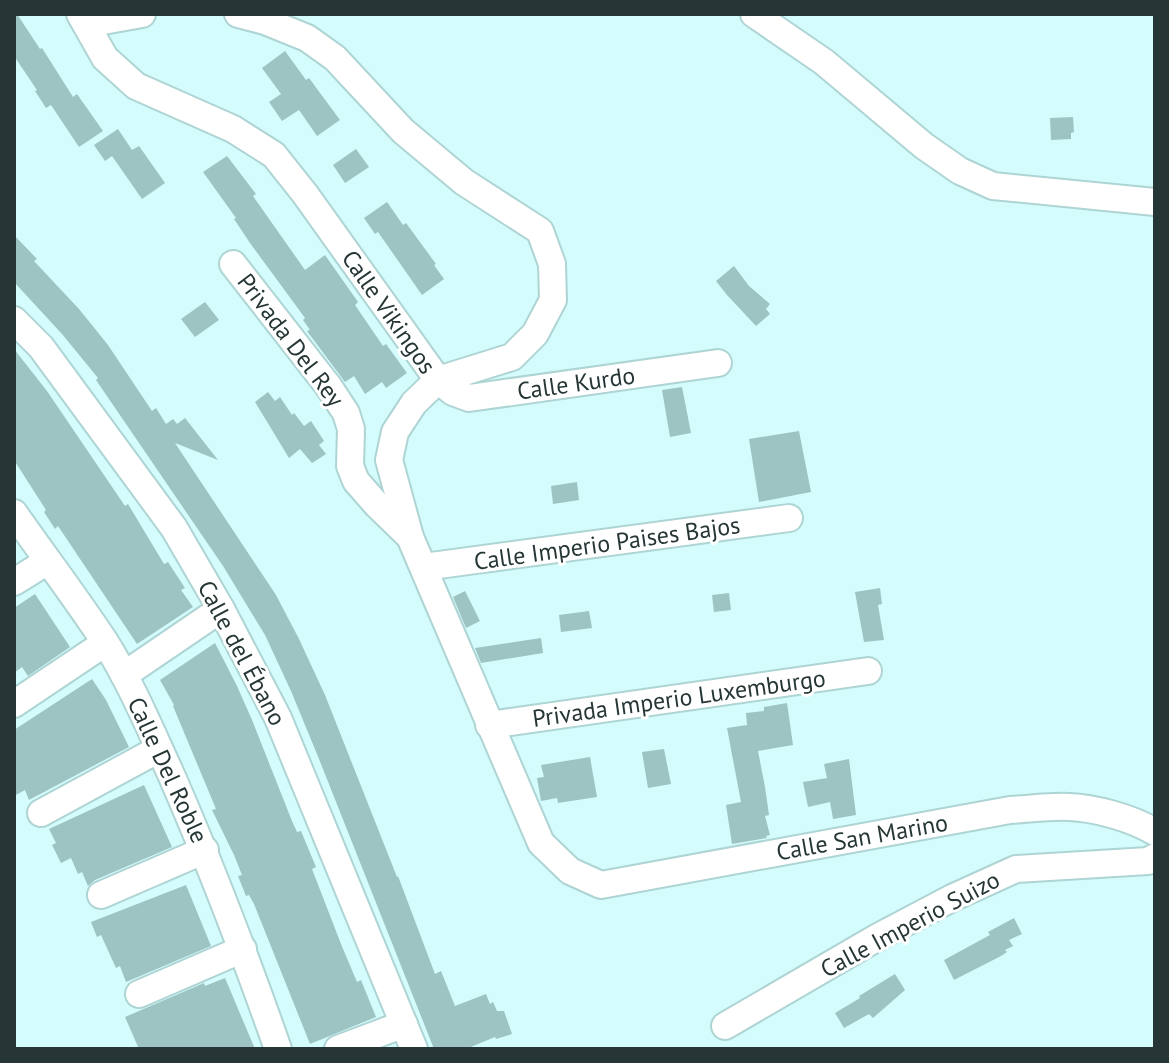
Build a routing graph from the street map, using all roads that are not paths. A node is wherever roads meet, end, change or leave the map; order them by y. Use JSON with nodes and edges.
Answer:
{"nodes":[{"id":1,"x":142,"y":14,"type":"edge"},
{"id":2,"x":238,"y":14,"type":"edge"},
{"id":3,"x":754,"y":14,"type":"edge"},
{"id":4,"x":83,"y":19,"type":"edge"},
{"id":5,"x":1155,"y":202,"type":"edge"},
{"id":6,"x":233,"y":264,"type":"dead end"},
{"id":7,"x":14,"y":320,"type":"edge"},
{"id":8,"x":718,"y":363,"type":"dead end"},
{"id":9,"x":438,"y":380,"type":"junction"},
{"id":10,"x":14,"y":513,"type":"edge"},
{"id":11,"x":789,"y":518,"type":"dead end"},
{"id":12,"x":410,"y":537,"type":"junction"},
{"id":13,"x":48,"y":561,"type":"junction"},
{"id":14,"x":424,"y":567,"type":"junction"},
{"id":15,"x":14,"y":582,"type":"edge"},
{"id":16,"x":221,"y":609,"type":"junction"},
{"id":17,"x":105,"y":643,"type":"junction"},
{"id":18,"x":868,"y":671,"type":"dead end"},
{"id":19,"x":124,"y":675,"type":"junction"},
{"id":20,"x":14,"y":704,"type":"edge"},
{"id":21,"x":489,"y":725,"type":"junction"},
{"id":22,"x":159,"y":749,"type":"junction"},
{"id":23,"x":41,"y":813,"type":"dead end"},
{"id":24,"x":1155,"y":832,"type":"edge"},
{"id":25,"x":205,"y":850,"type":"junction"},
{"id":26,"x":1155,"y":857,"type":"edge"},
{"id":27,"x":570,"y":871,"type":"joint"},
{"id":28,"x":101,"y":895,"type":"dead end"},
{"id":29,"x":243,"y":949,"type":"junction"},
{"id":30,"x":139,"y":994,"type":"dead end"},
{"id":31,"x":404,"y":1024,"type":"junction"},
{"id":32,"x":725,"y":1026,"type":"dead end"},
{"id":33,"x":278,"y":1049,"type":"edge"},
{"id":34,"x":338,"y":1049,"type":"edge"},
{"id":35,"x":414,"y":1049,"type":"edge"}],
"edges":[{"from":1,"to":4,"type":"street"},
{"from":2,"to":9,"type":"street"},
{"from":3,"to":5,"type":"street"},
{"from":4,"to":9,"type":"street","name":"Calle Vikingos"},
{"from":6,"to":12,"type":"street","name":"Privada Del Rey"},
{"from":7,"to":16,"type":"street","name":"Calle del Ébano"},
{"from":8,"to":9,"type":"street","name":"Calle Kurdo"},
{"from":9,"to":12,"type":"street","name":"Calle Vikingos"},
{"from":10,"to":13,"type":"street","name":"Calle Del Roble"},
{"from":11,"to":14,"type":"street","name":"Calle Imperio Paises Bajos"},
{"from":12,"to":14,"type":"street","name":"Calle Vikingos"},
{"from":13,"to":15,"type":"street"},
{"from":13,"to":17,"type":"street","name":"Calle Del Roble"},
{"from":14,"to":21,"type":"street","name":"Calle Vikingos"},
{"from":16,"to":19,"type":"street"},
{"from":16,"to":31,"type":"street","name":"Calle del Ébano"},
{"from":17,"to":19,"type":"street","name":"Calle Del Roble"},
{"from":17,"to":20,"type":"street"},
{"from":18,"to":21,"type":"street","name":"Privada Imperio Luxemburgo"},
{"from":19,"to":22,"type":"street","name":"Calle Del Roble"},
{"from":21,"to":27,"type":"street","name":"Calle Vikingos"},
{"from":22,"to":23,"type":"street"},
{"from":22,"to":25,"type":"street","name":"Calle Del Roble"},
{"from":24,"to":27,"type":"street","name":"Calle San Marino"},
{"from":25,"to":28,"type":"street"},
{"from":25,"to":29,"type":"street","name":"Calle Del Roble"},
{"from":26,"to":32,"type":"street","name":"Calle Imperio Suizo"},
{"from":29,"to":30,"type":"street"},
{"from":29,"to":33,"type":"street","name":"Calle Del Roble"},
{"from":31,"to":34,"type":"street"},
{"from":31,"to":35,"type":"street","name":"Calle del Ébano"}]}
